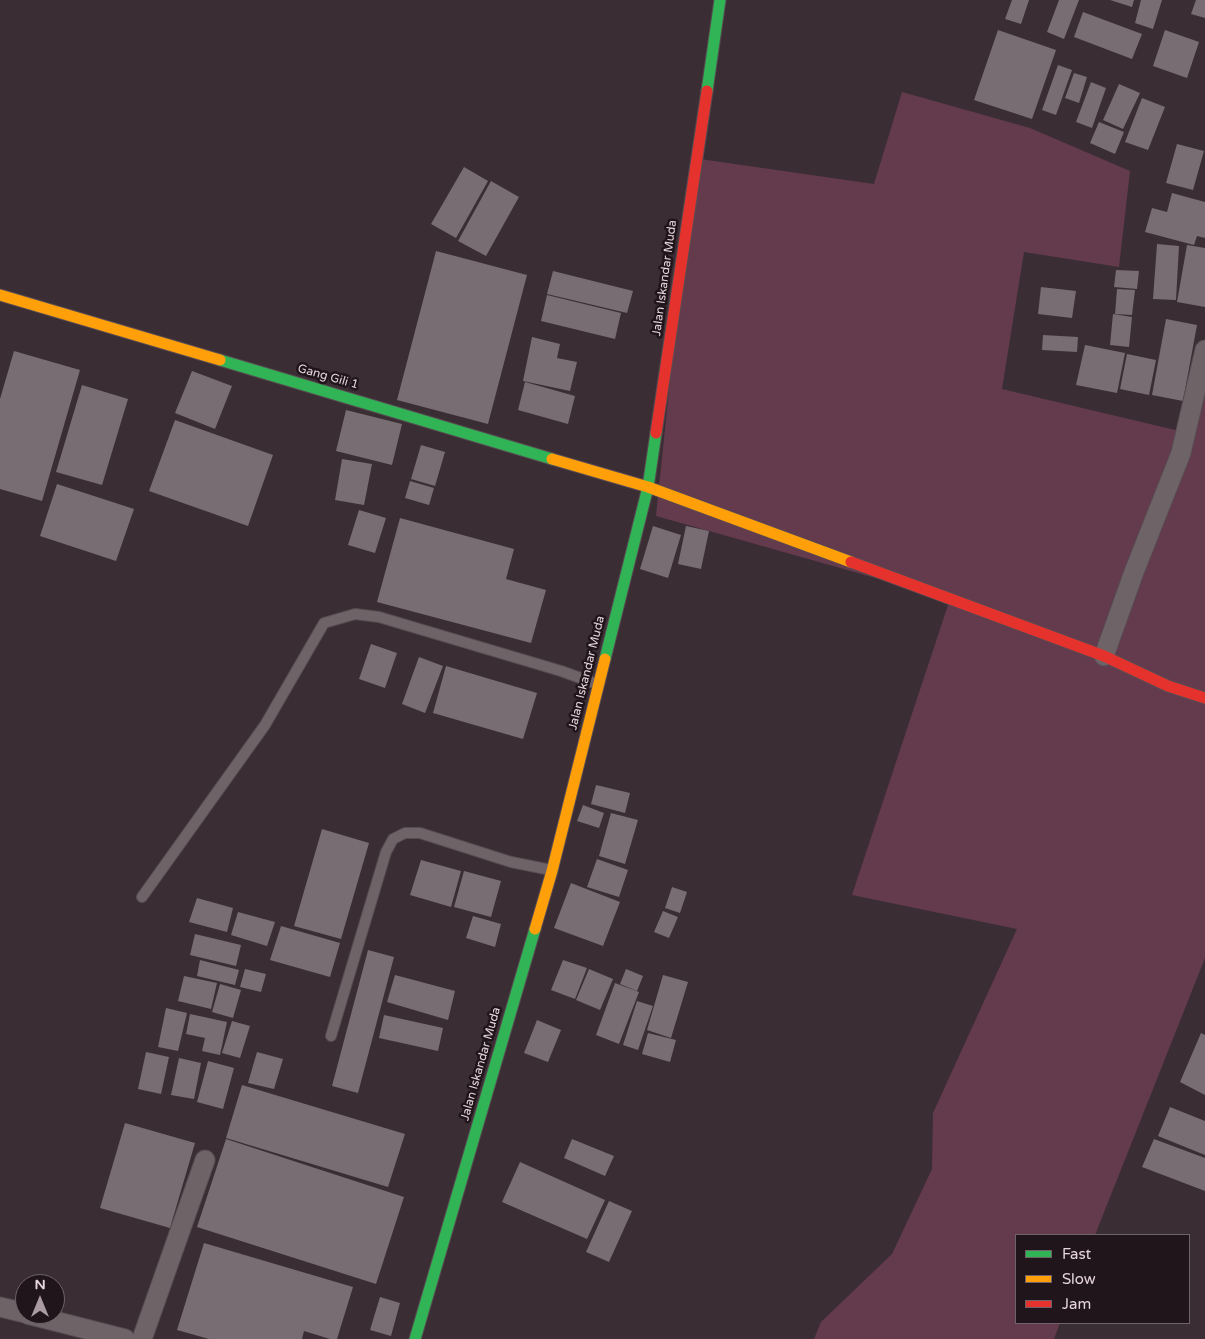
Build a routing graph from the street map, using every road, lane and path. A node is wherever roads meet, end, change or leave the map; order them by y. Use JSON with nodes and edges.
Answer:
{"nodes":[{"id":1,"x":720,"y":0,"type":"edge"},
{"id":2,"x":0,"y":295,"type":"edge"},
{"id":3,"x":1205,"y":350,"type":"edge"},
{"id":4,"x":648,"y":487,"type":"junction"},
{"id":5,"x":1104,"y":656,"type":"junction"},
{"id":6,"x":599,"y":684,"type":"junction"},
{"id":7,"x":1205,"y":698,"type":"edge"},
{"id":8,"x":552,"y":871,"type":"junction"},
{"id":9,"x":142,"y":896,"type":"dead end"},
{"id":10,"x":331,"y":1036,"type":"dead end"},
{"id":11,"x":205,"y":1160,"type":"dead end"},
{"id":12,"x":0,"y":1307,"type":"edge"},
{"id":13,"x":15,"y":1311,"type":"edge"},
{"id":14,"x":65,"y":1324,"type":"edge"},
{"id":15,"x":125,"y":1339,"type":"edge"},
{"id":16,"x":142,"y":1339,"type":"edge"},
{"id":17,"x":415,"y":1339,"type":"edge"}],
"edges":[{"from":1,"to":4,"type":"street","name":"Jalan Iskandar Muda"},
{"from":2,"to":4,"type":"street","name":"Gang Gili 1"},
{"from":3,"to":5,"type":"street"},
{"from":4,"to":5,"type":"street","name":"Gang Gili 1"},
{"from":4,"to":6,"type":"street","name":"Jalan Iskandar Muda"},
{"from":5,"to":7,"type":"street","name":"Gang Gili 1"},
{"from":6,"to":8,"type":"street","name":"Jalan Iskandar Muda"},
{"from":6,"to":9,"type":"lane"},
{"from":8,"to":10,"type":"lane"},
{"from":8,"to":17,"type":"street","name":"Jalan Iskandar Muda"},
{"from":11,"to":16,"type":"street"},
{"from":12,"to":13,"type":"street"},
{"from":14,"to":15,"type":"street"}]}
